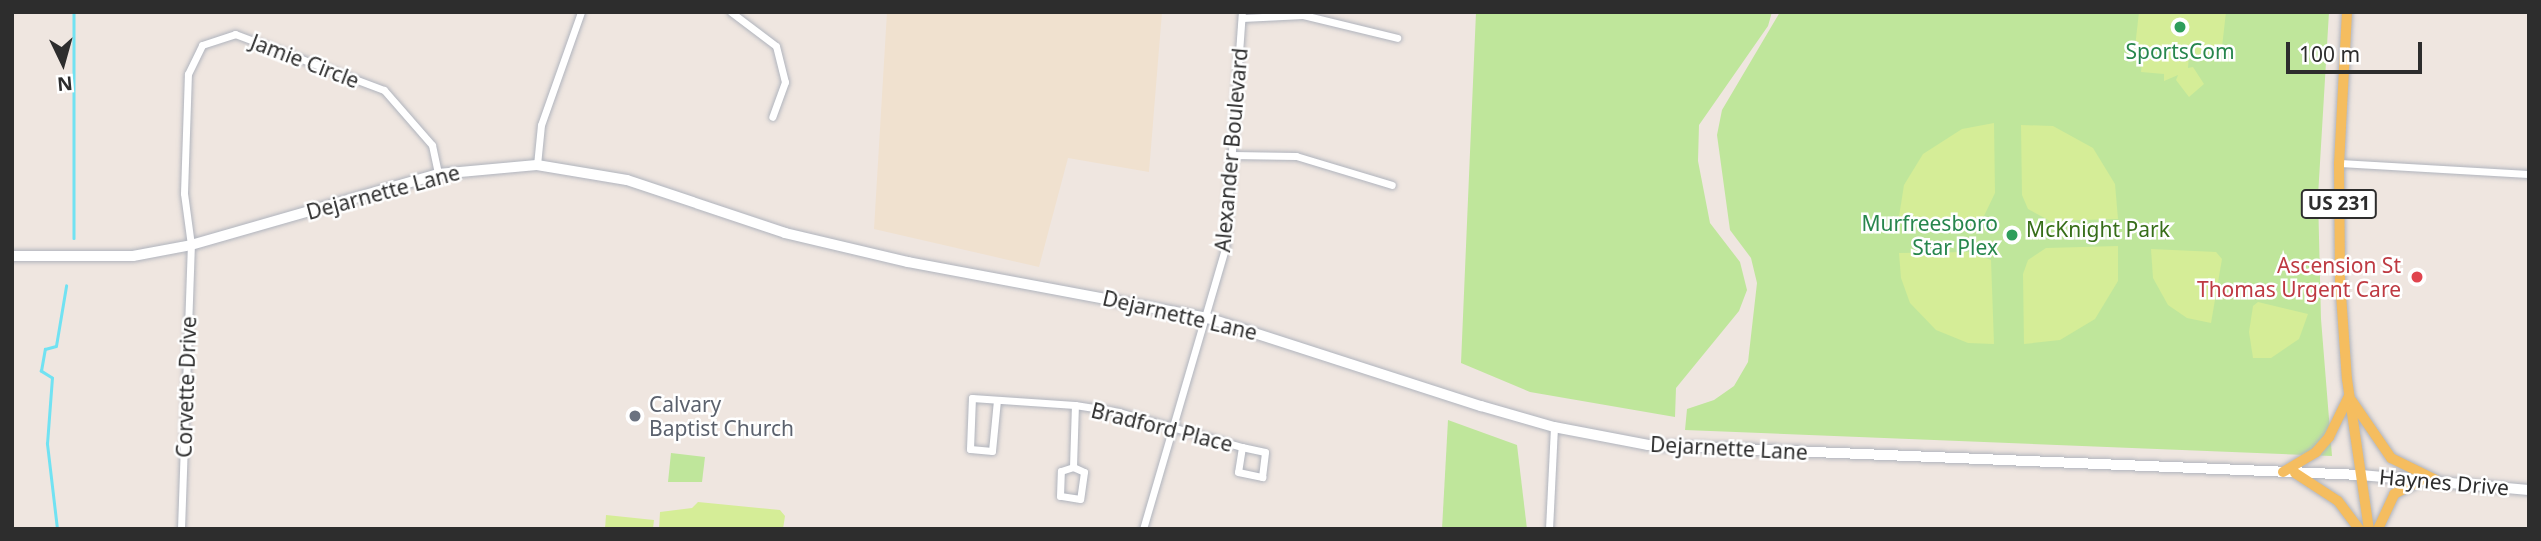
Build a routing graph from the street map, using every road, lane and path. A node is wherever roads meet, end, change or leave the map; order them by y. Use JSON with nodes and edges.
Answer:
{"nodes":[{"id":1,"x":581,"y":12,"type":"edge"},
{"id":2,"x":731,"y":12,"type":"edge"},
{"id":3,"x":2347,"y":12,"type":"edge"},
{"id":4,"x":1242,"y":15,"type":"edge"},
{"id":5,"x":1396,"y":38,"type":"dead end"},
{"id":6,"x":772,"y":117,"type":"dead end"},
{"id":7,"x":1232,"y":155,"type":"junction"},
{"id":8,"x":2339,"y":163,"type":"junction"},
{"id":9,"x":537,"y":165,"type":"junction"},
{"id":10,"x":439,"y":174,"type":"junction"},
{"id":11,"x":2529,"y":174,"type":"edge"},
{"id":12,"x":1392,"y":185,"type":"dead end"},
{"id":13,"x":191,"y":245,"type":"junction"},
{"id":14,"x":12,"y":256,"type":"edge"},
{"id":15,"x":1208,"y":318,"type":"junction"},
{"id":16,"x":2349,"y":396,"type":"junction"},
{"id":17,"x":997,"y":400,"type":"junction"},
{"id":18,"x":1075,"y":405,"type":"junction"},
{"id":19,"x":1554,"y":427,"type":"junction"},
{"id":20,"x":1174,"y":430,"type":"junction"},
{"id":21,"x":1242,"y":447,"type":"junction"},
{"id":22,"x":1073,"y":467,"type":"junction"},
{"id":23,"x":2289,"y":473,"type":"junction"},
{"id":24,"x":2360,"y":475,"type":"junction"},
{"id":25,"x":2423,"y":480,"type":"junction"},
{"id":26,"x":2436,"y":480,"type":"junction"},
{"id":27,"x":2529,"y":490,"type":"edge"},
{"id":28,"x":181,"y":529,"type":"edge"},
{"id":29,"x":1143,"y":529,"type":"edge"},
{"id":30,"x":1549,"y":529,"type":"edge"},
{"id":31,"x":2359,"y":529,"type":"edge"},
{"id":32,"x":2369,"y":529,"type":"edge"},
{"id":33,"x":2378,"y":529,"type":"edge"}],
"edges":[{"from":1,"to":9,"type":"street"},
{"from":2,"to":6,"type":"street"},
{"from":3,"to":8,"type":"main road","number":"US 231"},
{"from":4,"to":5,"type":"street"},
{"from":4,"to":7,"type":"street","name":"Alexander Boulevard"},
{"from":7,"to":12,"type":"street"},
{"from":7,"to":15,"type":"street","name":"Alexander Boulevard"},
{"from":8,"to":11,"type":"street"},
{"from":8,"to":16,"type":"main road","number":"US 231"},
{"from":9,"to":10,"type":"main road","name":"Dejarnette Lane"},
{"from":9,"to":15,"type":"main road","name":"Dejarnette Lane"},
{"from":10,"to":13,"type":"main road","name":"Dejarnette Lane"},
{"from":10,"to":13,"type":"street","name":"Jamie Circle"},
{"from":13,"to":14,"type":"main road","name":"Dejarnette Lane"},
{"from":13,"to":28,"type":"street","name":"Corvette Drive"},
{"from":15,"to":19,"type":"main road","name":"Dejarnette Lane"},
{"from":15,"to":20,"type":"street","name":"Alexander Boulevard"},
{"from":16,"to":23,"type":"main road"},
{"from":16,"to":24,"type":"main road","number":"US 231"},
{"from":16,"to":26,"type":"main road"},
{"from":17,"to":17,"type":"street","name":"Bradford Place"},
{"from":17,"to":18,"type":"street","name":"Bradford Place"},
{"from":18,"to":20,"type":"street","name":"Bradford Place"},
{"from":18,"to":22,"type":"street"},
{"from":19,"to":23,"type":"main road","name":"Dejarnette Lane"},
{"from":19,"to":30,"type":"street"},
{"from":20,"to":21,"type":"street","name":"Bradford Place"},
{"from":20,"to":29,"type":"street","name":"Alexander Boulevard"},
{"from":21,"to":21,"type":"street","name":"Bradford Place"},
{"from":22,"to":22,"type":"street"},
{"from":23,"to":24,"type":"main road","name":"Dejarnette Lane"},
{"from":23,"to":31,"type":"main road"},
{"from":24,"to":25,"type":"main road","name":"Haynes Drive"},
{"from":24,"to":32,"type":"main road","number":"US 231"},
{"from":25,"to":26,"type":"main road","name":"Haynes Drive"},
{"from":25,"to":33,"type":"main road"},
{"from":26,"to":27,"type":"main road","name":"Haynes Drive"}]}
